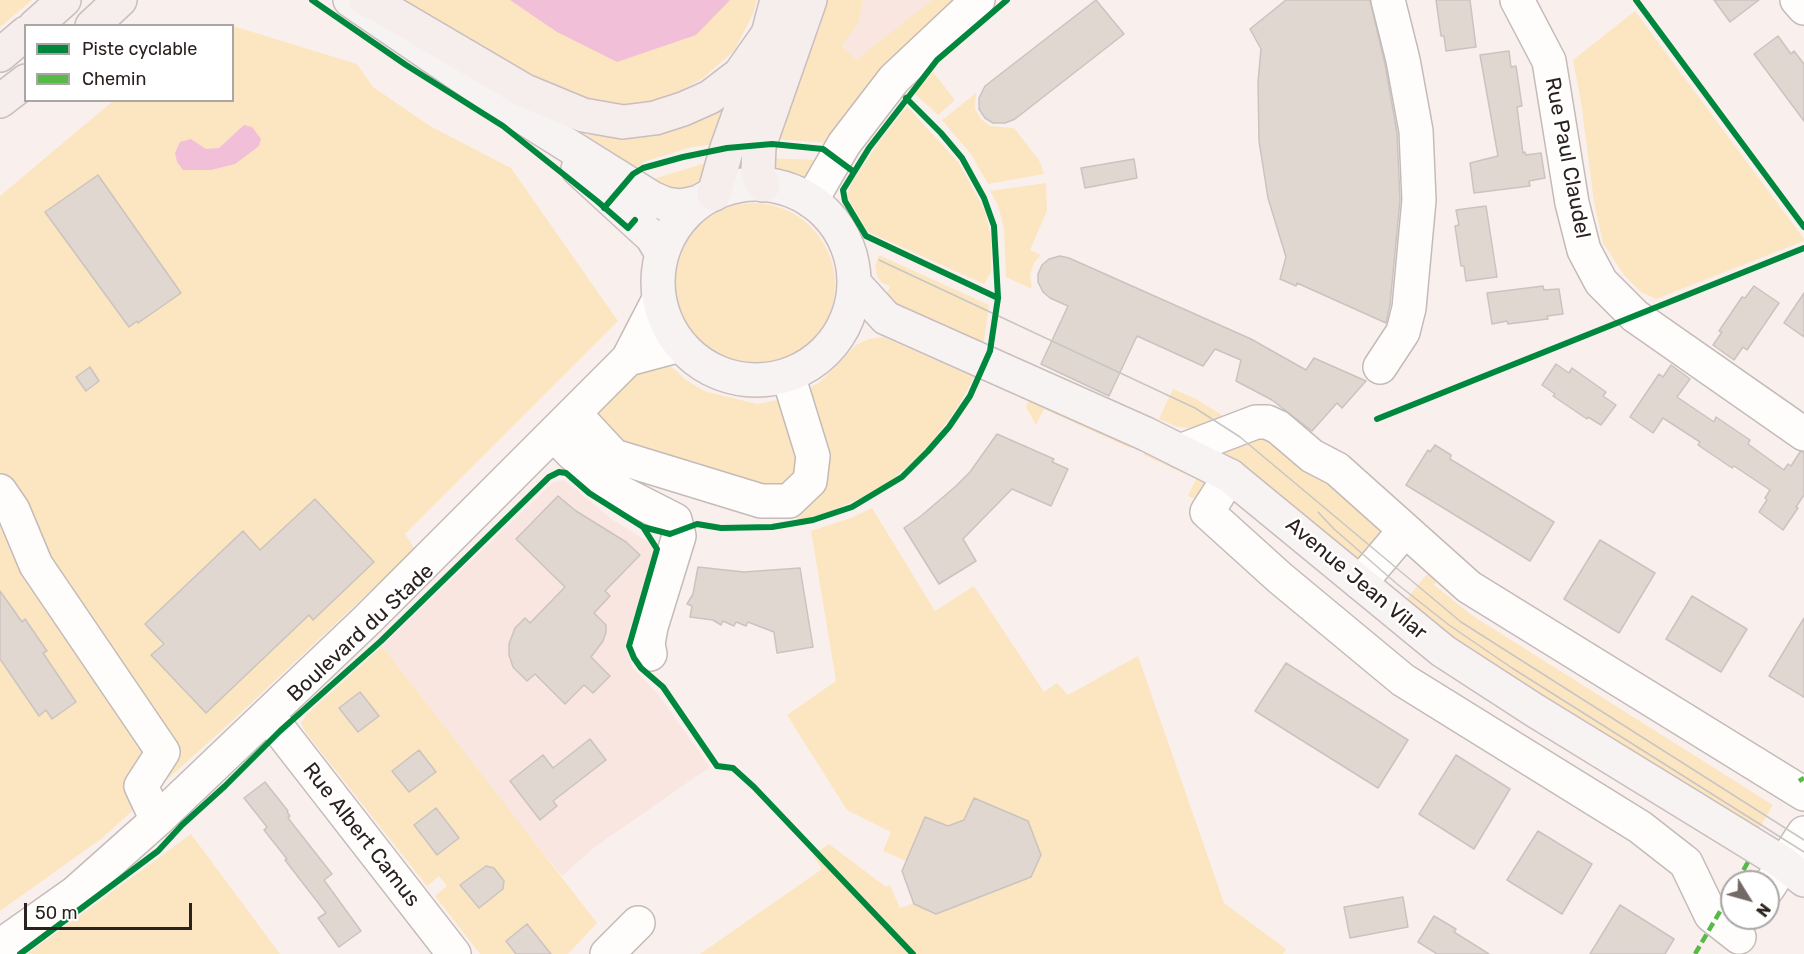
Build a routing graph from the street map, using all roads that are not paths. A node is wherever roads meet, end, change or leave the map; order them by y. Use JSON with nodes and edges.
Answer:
{"nodes":[{"id":1,"x":64,"y":0,"type":"edge"},
{"id":2,"x":120,"y":0,"type":"edge"},
{"id":3,"x":350,"y":0,"type":"edge"},
{"id":4,"x":366,"y":0,"type":"edge"},
{"id":5,"x":777,"y":0,"type":"edge"},
{"id":6,"x":810,"y":0,"type":"edge"},
{"id":7,"x":978,"y":0,"type":"edge"},
{"id":8,"x":1388,"y":0,"type":"edge"},
{"id":9,"x":1516,"y":0,"type":"edge"},
{"id":10,"x":1797,"y":0,"type":"edge"},
{"id":11,"x":1804,"y":8,"type":"edge"},
{"id":12,"x":37,"y":24,"type":"edge"},
{"id":13,"x":94,"y":24,"type":"edge"},
{"id":14,"x":768,"y":34,"type":"junction"},
{"id":15,"x":24,"y":35,"type":"edge"},
{"id":16,"x":0,"y":56,"type":"edge"},
{"id":17,"x":24,"y":83,"type":"edge"},
{"id":18,"x":0,"y":102,"type":"edge"},
{"id":19,"x":510,"y":109,"type":"junction"},
{"id":20,"x":763,"y":184,"type":"junction"},
{"id":21,"x":707,"y":198,"type":"junction"},
{"id":22,"x":811,"y":201,"type":"junction"},
{"id":23,"x":662,"y":254,"type":"junction"},
{"id":24,"x":854,"y":283,"type":"junction"},
{"id":25,"x":659,"y":299,"type":"junction"},
{"id":26,"x":886,"y":318,"type":"junction"},
{"id":27,"x":835,"y":340,"type":"junction"},
{"id":28,"x":680,"y":345,"type":"junction"},
{"id":29,"x":628,"y":359,"type":"junction"},
{"id":30,"x":1380,"y":367,"type":"dead end"},
{"id":31,"x":788,"y":375,"type":"junction"},
{"id":32,"x":563,"y":423,"type":"junction"},
{"id":33,"x":1804,"y":434,"type":"edge"},
{"id":34,"x":1180,"y":451,"type":"junction"},
{"id":35,"x":1230,"y":476,"type":"junction"},
{"id":36,"x":0,"y":491,"type":"edge"},
{"id":37,"x":1405,"y":530,"type":"junction"},
{"id":38,"x":1360,"y":583,"type":"junction"},
{"id":39,"x":650,"y":654,"type":"dead end"},
{"id":40,"x":268,"y":715,"type":"junction"},
{"id":41,"x":1804,"y":794,"type":"edge"},
{"id":42,"x":157,"y":820,"type":"junction"},
{"id":43,"x":1804,"y":833,"type":"edge"},
{"id":44,"x":1785,"y":877,"type":"edge"},
{"id":45,"x":638,"y":923,"type":"dead end"},
{"id":46,"x":1739,"y":936,"type":"edge"},
{"id":47,"x":0,"y":946,"type":"edge"},
{"id":48,"x":454,"y":954,"type":"edge"},
{"id":49,"x":607,"y":954,"type":"edge"}],
"edges":[{"from":1,"to":12,"type":"highway"},
{"from":2,"to":13,"type":"highway"},
{"from":3,"to":19,"type":"main road"},
{"from":4,"to":14,"type":"highway"},
{"from":5,"to":14,"type":"highway"},
{"from":6,"to":20,"type":"highway"},
{"from":7,"to":22,"type":"street"},
{"from":8,"to":30,"type":"street"},
{"from":9,"to":33,"type":"street","name":"Rue Paul Claudel"},
{"from":10,"to":11,"type":"street"},
{"from":14,"to":21,"type":"highway"},
{"from":15,"to":16,"type":"highway"},
{"from":17,"to":18,"type":"highway"},
{"from":19,"to":21,"type":"main road"},
{"from":19,"to":23,"type":"main road"},
{"from":20,"to":21,"type":"main road"},
{"from":20,"to":22,"type":"main road"},
{"from":21,"to":23,"type":"main road"},
{"from":22,"to":24,"type":"main road"},
{"from":23,"to":25,"type":"main road"},
{"from":24,"to":26,"type":"main road","name":"Avenue Jean Vilar"},
{"from":24,"to":27,"type":"main road"},
{"from":25,"to":28,"type":"main road"},
{"from":25,"to":29,"type":"street","name":"Boulevard du Stade"},
{"from":26,"to":27,"type":"main road"},
{"from":26,"to":34,"type":"main road","name":"Avenue Jean Vilar"},
{"from":27,"to":31,"type":"main road"},
{"from":28,"to":29,"type":"street","name":"Boulevard du Stade"},
{"from":28,"to":31,"type":"main road"},
{"from":29,"to":32,"type":"street","name":"Boulevard du Stade"},
{"from":31,"to":32,"type":"street"},
{"from":32,"to":39,"type":"street"},
{"from":32,"to":40,"type":"street","name":"Boulevard du Stade"},
{"from":34,"to":35,"type":"main road","name":"Avenue Jean Vilar"},
{"from":34,"to":37,"type":"street"},
{"from":35,"to":38,"type":"main road","name":"Avenue Jean Vilar"},
{"from":35,"to":46,"type":"street"},
{"from":36,"to":42,"type":"street"},
{"from":37,"to":38,"type":"street"},
{"from":37,"to":41,"type":"street"},
{"from":38,"to":44,"type":"main road","name":"Avenue Jean Vilar"},
{"from":40,"to":42,"type":"street","name":"Boulevard du Stade"},
{"from":40,"to":48,"type":"street","name":"Rue Albert Camus"},
{"from":42,"to":47,"type":"street","name":"Boulevard du Stade"},
{"from":43,"to":44,"type":"street"},
{"from":45,"to":49,"type":"street"}]}
